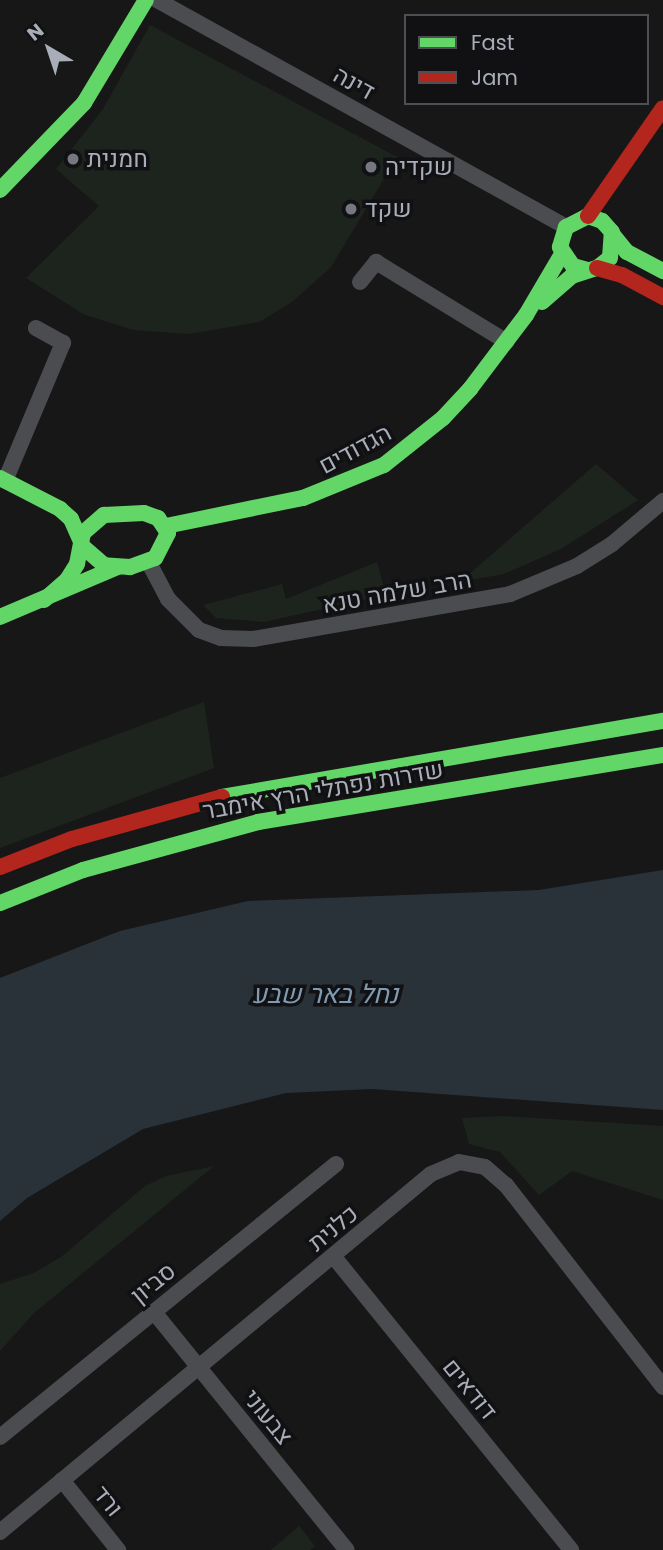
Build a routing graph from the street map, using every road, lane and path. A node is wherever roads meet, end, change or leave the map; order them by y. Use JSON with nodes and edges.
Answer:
{"nodes":[{"id":1,"x":146,"y":0,"type":"edge"},
{"id":2,"x":157,"y":0,"type":"edge"},
{"id":3,"x":663,"y":108,"type":"edge"},
{"id":4,"x":620,"y":172,"type":"junction"},
{"id":5,"x":0,"y":190,"type":"edge"},
{"id":6,"x":588,"y":216,"type":"junction"},
{"id":7,"x":566,"y":227,"type":"junction"},
{"id":8,"x":612,"y":233,"type":"junction"},
{"id":9,"x":562,"y":254,"type":"junction"},
{"id":10,"x":593,"y":269,"type":"junction"},
{"id":11,"x":663,"y":271,"type":"edge"},
{"id":12,"x":360,"y":282,"type":"dead end"},
{"id":13,"x":663,"y":297,"type":"edge"},
{"id":14,"x":36,"y":328,"type":"dead end"},
{"id":15,"x":511,"y":335,"type":"junction"},
{"id":16,"x":3,"y":480,"type":"edge"},
{"id":17,"x":663,"y":501,"type":"edge"},
{"id":18,"x":48,"y":502,"type":"junction"},
{"id":19,"x":103,"y":515,"type":"junction"},
{"id":20,"x":166,"y":526,"type":"junction"},
{"id":21,"x":81,"y":544,"type":"junction"},
{"id":22,"x":148,"y":561,"type":"junction"},
{"id":23,"x":118,"y":567,"type":"junction"},
{"id":24,"x":44,"y":600,"type":"junction"},
{"id":25,"x":0,"y":617,"type":"edge"},
{"id":26,"x":663,"y":721,"type":"edge"},
{"id":27,"x":663,"y":755,"type":"edge"},
{"id":28,"x":0,"y":867,"type":"edge"},
{"id":29,"x":0,"y":903,"type":"edge"},
{"id":30,"x":336,"y":1164,"type":"dead end"},
{"id":31,"x":334,"y":1257,"type":"junction"},
{"id":32,"x":154,"y":1312,"type":"junction"},
{"id":33,"x":200,"y":1367,"type":"junction"},
{"id":34,"x":663,"y":1387,"type":"edge"},
{"id":35,"x":0,"y":1437,"type":"edge"},
{"id":36,"x":62,"y":1480,"type":"junction"},
{"id":37,"x":0,"y":1532,"type":"edge"},
{"id":38,"x":118,"y":1550,"type":"edge"},
{"id":39,"x":347,"y":1550,"type":"edge"},
{"id":40,"x":571,"y":1550,"type":"edge"}],
"edges":[{"from":1,"to":5,"type":"street"},
{"from":2,"to":7,"type":"street","name":"דינה"},
{"from":3,"to":4,"type":"street"},
{"from":4,"to":6,"type":"street"},
{"from":4,"to":8,"type":"street"},
{"from":6,"to":7,"type":"street"},
{"from":6,"to":8,"type":"street"},
{"from":7,"to":9,"type":"street"},
{"from":8,"to":10,"type":"street"},
{"from":8,"to":11,"type":"street"},
{"from":9,"to":10,"type":"street"},
{"from":9,"to":15,"type":"street","name":"הגדודים"},
{"from":10,"to":13,"type":"street"},
{"from":10,"to":15,"type":"street","name":"הגדודים"},
{"from":12,"to":15,"type":"street"},
{"from":14,"to":16,"type":"street"},
{"from":15,"to":20,"type":"street","name":"הגדודים"},
{"from":16,"to":18,"type":"street"},
{"from":17,"to":22,"type":"street","name":"הרב שלמה טנא"},
{"from":18,"to":19,"type":"street"},
{"from":18,"to":21,"type":"street"},
{"from":19,"to":20,"type":"street"},
{"from":19,"to":21,"type":"street"},
{"from":20,"to":22,"type":"street"},
{"from":21,"to":23,"type":"street"},
{"from":21,"to":24,"type":"street"},
{"from":22,"to":23,"type":"street"},
{"from":23,"to":24,"type":"street"},
{"from":24,"to":25,"type":"street"},
{"from":26,"to":28,"type":"street","name":"שדרות נפתלי הרץ אימבר"},
{"from":27,"to":29,"type":"street","name":"שדרות נפתלי הרץ אימבר"},
{"from":30,"to":32,"type":"street","name":"סביון"},
{"from":31,"to":33,"type":"street","name":"כלנית"},
{"from":31,"to":34,"type":"street","name":"כלנית"},
{"from":31,"to":40,"type":"street","name":"דודאים"},
{"from":32,"to":33,"type":"street","name":"צבעוני"},
{"from":32,"to":35,"type":"street","name":"סביון"},
{"from":33,"to":36,"type":"street","name":"כלנית"},
{"from":33,"to":39,"type":"street","name":"צבעוני"},
{"from":36,"to":37,"type":"street","name":"כלנית"},
{"from":36,"to":38,"type":"street","name":"ורד"}]}
